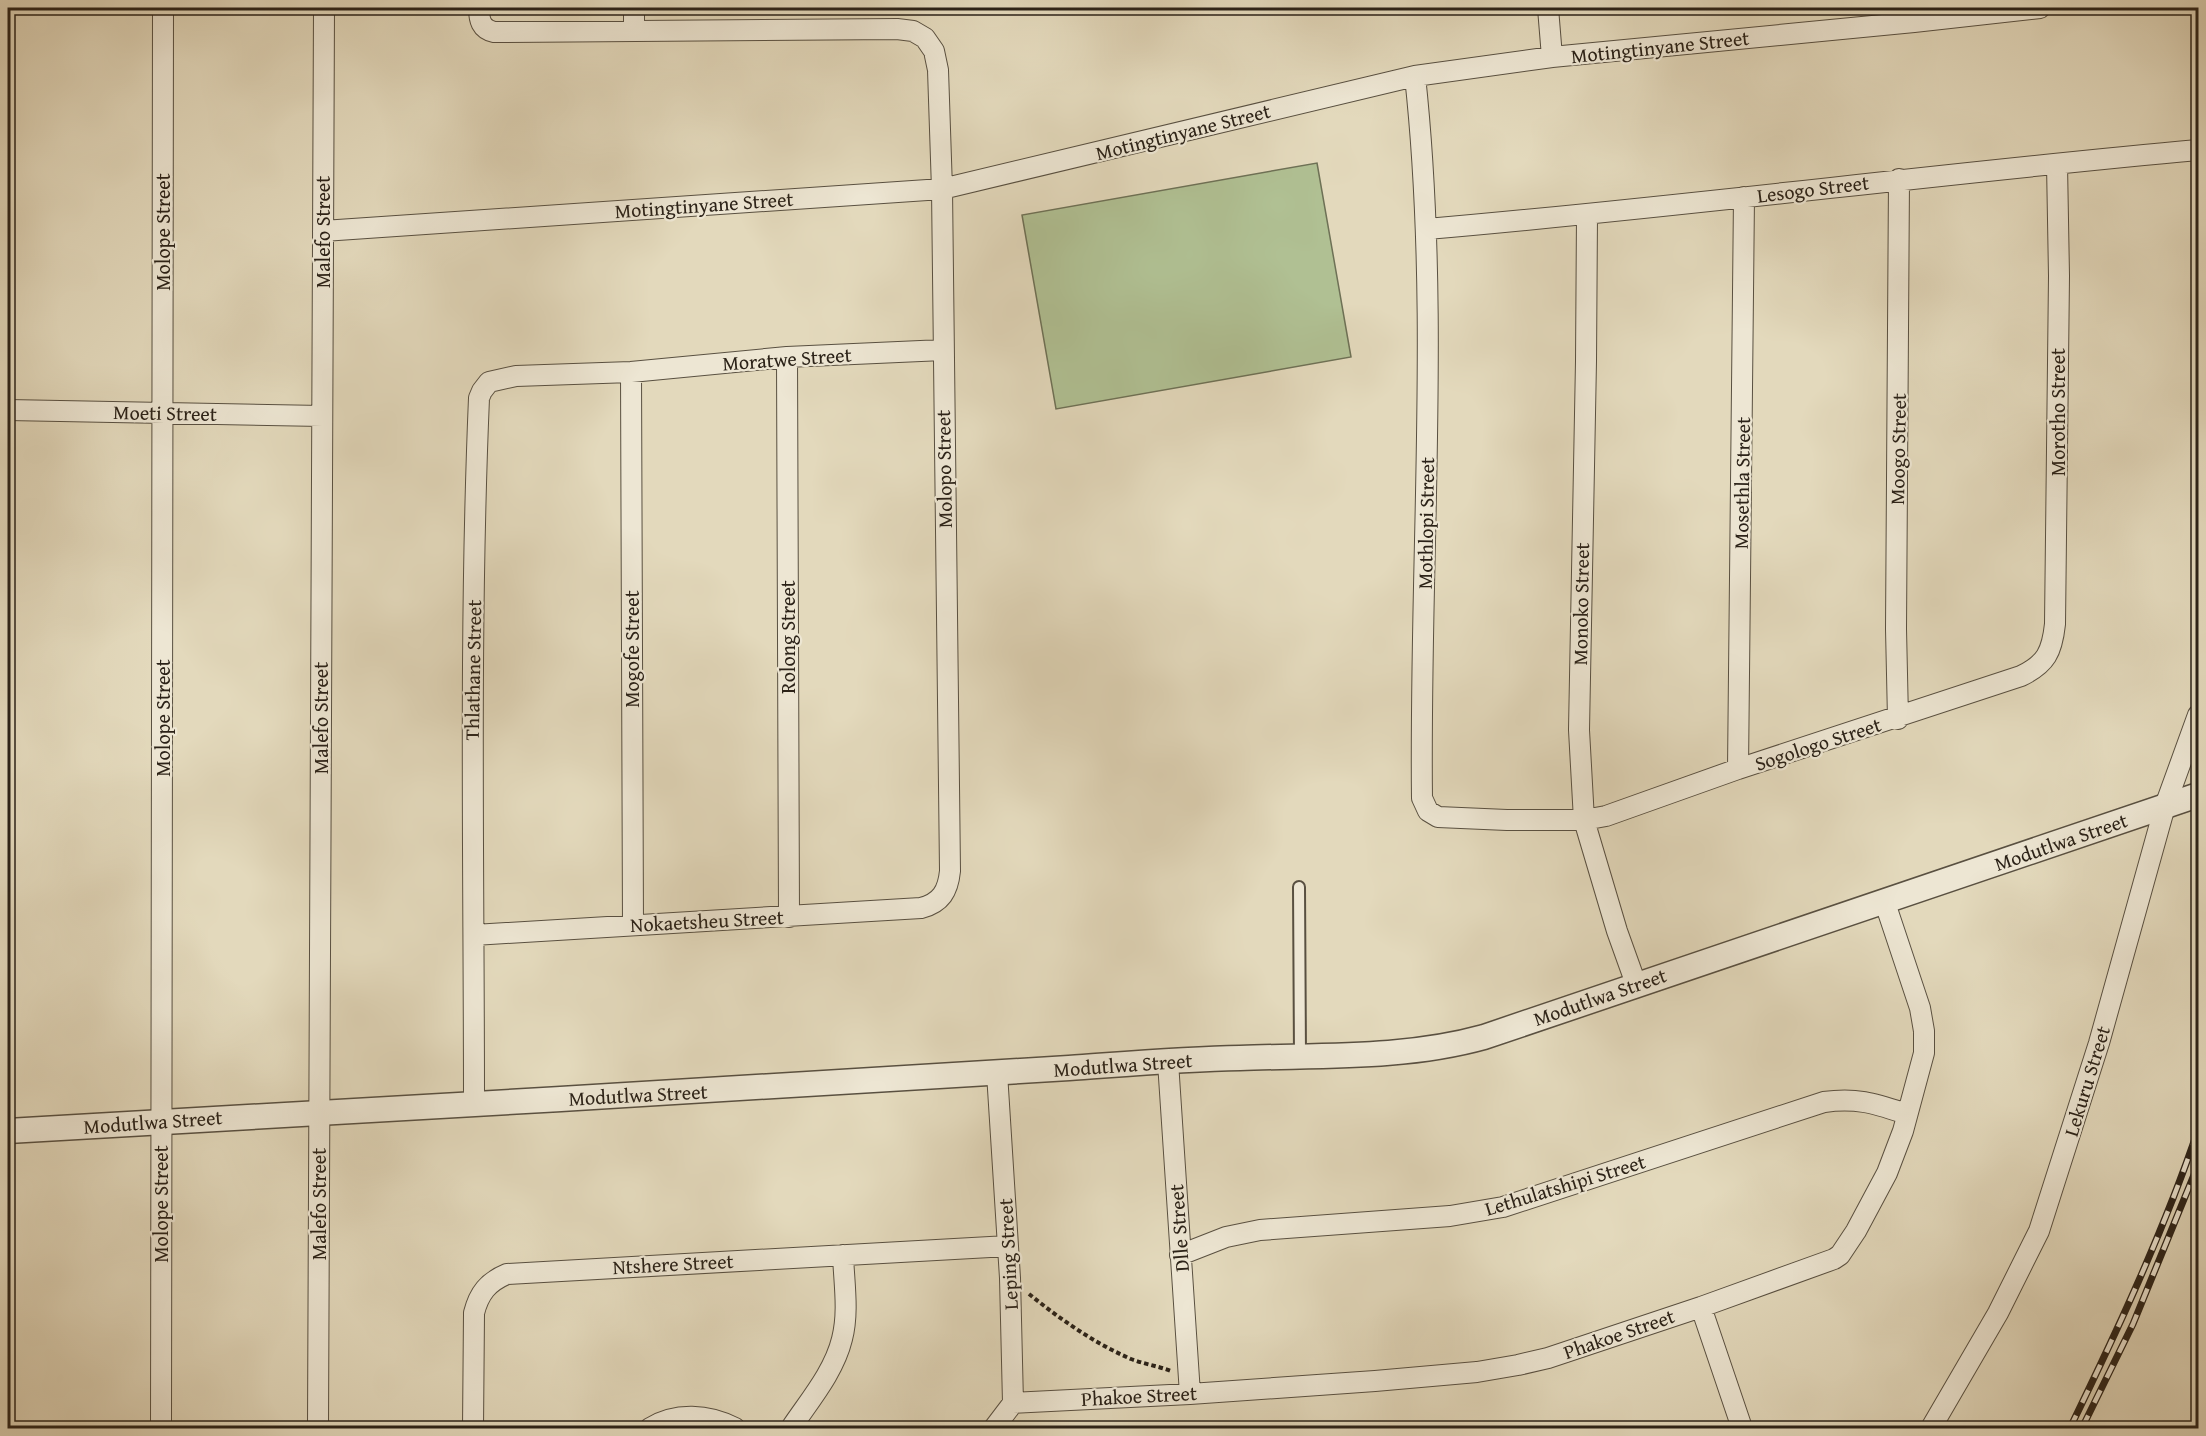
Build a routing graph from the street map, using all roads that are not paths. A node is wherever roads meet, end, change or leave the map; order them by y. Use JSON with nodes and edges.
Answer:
{"nodes":[{"id":1,"x":163,"y":8,"type":"edge"},
{"id":2,"x":324,"y":8,"type":"edge"},
{"id":3,"x":634,"y":8,"type":"edge"},
{"id":4,"x":1548,"y":8,"type":"edge"},
{"id":5,"x":2040,"y":8,"type":"edge"},
{"id":6,"x":480,"y":16,"type":"edge"},
{"id":7,"x":634,"y":30,"type":"junction"},
{"id":8,"x":1552,"y":57,"type":"junction"},
{"id":9,"x":1415,"y":76,"type":"junction"},
{"id":10,"x":2199,"y":150,"type":"edge"},
{"id":11,"x":2057,"y":164,"type":"junction"},
{"id":12,"x":1899,"y":179,"type":"junction"},
{"id":13,"x":942,"y":189,"type":"junction"},
{"id":14,"x":1744,"y":197,"type":"junction"},
{"id":15,"x":1587,"y":215,"type":"junction"},
{"id":16,"x":1427,"y":229,"type":"junction"},
{"id":17,"x":323,"y":231,"type":"junction"},
{"id":18,"x":943,"y":350,"type":"junction"},
{"id":19,"x":787,"y":357,"type":"junction"},
{"id":20,"x":631,"y":372,"type":"junction"},
{"id":21,"x":8,"y":410,"type":"edge"},
{"id":22,"x":164,"y":413,"type":"junction"},
{"id":23,"x":322,"y":416,"type":"junction"},
{"id":24,"x":2046,"y":657,"type":"joint"},
{"id":25,"x":2199,"y":715,"type":"edge"},
{"id":26,"x":1898,"y":718,"type":"junction"},
{"id":27,"x":1738,"y":770,"type":"junction"},
{"id":28,"x":2199,"y":795,"type":"edge"},
{"id":29,"x":2165,"y":806,"type":"junction"},
{"id":30,"x":1584,"y":820,"type":"junction"},
{"id":31,"x":1299,"y":887,"type":"dead end"},
{"id":32,"x":938,"y":901,"type":"joint"},
{"id":33,"x":1885,"y":903,"type":"junction"},
{"id":34,"x":789,"y":917,"type":"junction"},
{"id":35,"x":633,"y":926,"type":"junction"},
{"id":36,"x":474,"y":934,"type":"junction"},
{"id":37,"x":1636,"y":984,"type":"junction"},
{"id":38,"x":1300,"y":1056,"type":"junction"},
{"id":39,"x":1168,"y":1062,"type":"junction"},
{"id":40,"x":997,"y":1073,"type":"junction"},
{"id":41,"x":474,"y":1104,"type":"junction"},
{"id":42,"x":319,"y":1112,"type":"junction"},
{"id":43,"x":1907,"y":1114,"type":"junction"},
{"id":44,"x":162,"y":1121,"type":"junction"},
{"id":45,"x":8,"y":1131,"type":"edge"},
{"id":46,"x":1008,"y":1246,"type":"junction"},
{"id":47,"x":1180,"y":1255,"type":"junction"},
{"id":48,"x":843,"y":1256,"type":"junction"},
{"id":49,"x":1701,"y":1307,"type":"junction"},
{"id":50,"x":1189,"y":1386,"type":"junction"},
{"id":51,"x":1013,"y":1403,"type":"junction"},
{"id":52,"x":161,"y":1428,"type":"edge"},
{"id":53,"x":318,"y":1428,"type":"edge"},
{"id":54,"x":473,"y":1428,"type":"edge"},
{"id":55,"x":650,"y":1428,"type":"edge"},
{"id":56,"x":735,"y":1428,"type":"edge"},
{"id":57,"x":791,"y":1428,"type":"edge"},
{"id":58,"x":994,"y":1428,"type":"edge"},
{"id":59,"x":1742,"y":1428,"type":"edge"},
{"id":60,"x":1931,"y":1428,"type":"edge"}],
"edges":[{"from":1,"to":22,"type":"street","name":"Molope Street"},
{"from":2,"to":17,"type":"street","name":"Malefo Street"},
{"from":3,"to":7,"type":"street"},
{"from":4,"to":8,"type":"street"},
{"from":5,"to":8,"type":"street","name":"Motingtinyane Street"},
{"from":6,"to":7,"type":"street"},
{"from":7,"to":13,"type":"street","name":"Molopo Street"},
{"from":8,"to":9,"type":"street","name":"Motingtinyane Street"},
{"from":9,"to":13,"type":"street","name":"Motingtinyane Street"},
{"from":9,"to":16,"type":"street","name":"Mothlopi Street"},
{"from":10,"to":11,"type":"street","name":"Lesogo Street"},
{"from":11,"to":12,"type":"street","name":"Lesogo Street"},
{"from":11,"to":24,"type":"street","name":"Morotho Street"},
{"from":12,"to":14,"type":"street","name":"Lesogo Street"},
{"from":12,"to":26,"type":"street","name":"Moogo Street"},
{"from":13,"to":17,"type":"street","name":"Motingtinyane Street"},
{"from":13,"to":18,"type":"street","name":"Molopo Street"},
{"from":14,"to":15,"type":"street","name":"Lesogo Street"},
{"from":14,"to":27,"type":"street","name":"Mosethla Street"},
{"from":15,"to":16,"type":"street","name":"Lesogo Street"},
{"from":15,"to":30,"type":"street","name":"Monoko Street"},
{"from":16,"to":30,"type":"street","name":"Mothlopi Street"},
{"from":17,"to":23,"type":"street","name":"Malefo Street"},
{"from":18,"to":19,"type":"street","name":"Moratwe Street"},
{"from":18,"to":32,"type":"street","name":"Molopo Street"},
{"from":19,"to":20,"type":"street","name":"Moratwe Street"},
{"from":19,"to":34,"type":"street","name":"Rolong Street"},
{"from":20,"to":35,"type":"street","name":"Mogofe Street"},
{"from":20,"to":36,"type":"street","name":"Thlathane Street"},
{"from":21,"to":22,"type":"street","name":"Moeti Street"},
{"from":22,"to":23,"type":"street","name":"Moeti Street"},
{"from":22,"to":44,"type":"street","name":"Molope Street"},
{"from":23,"to":42,"type":"street","name":"Malefo Street"},
{"from":24,"to":26,"type":"street","name":"Sogologo Street"},
{"from":25,"to":29,"type":"street","name":"Lekuru Street"},
{"from":26,"to":27,"type":"street","name":"Sogologo Street"},
{"from":27,"to":30,"type":"street","name":"Sogologo Street"},
{"from":28,"to":29,"type":"street","name":"Modutlwa Street"},
{"from":29,"to":33,"type":"street","name":"Modutlwa Street"},
{"from":29,"to":60,"type":"street","name":"Lekuru Street"},
{"from":30,"to":37,"type":"street","name":"Monoko Street"},
{"from":31,"to":38,"type":"lane"},
{"from":32,"to":34,"type":"street","name":"Nokaetsheu Street"},
{"from":33,"to":37,"type":"street","name":"Modutlwa Street"},
{"from":33,"to":43,"type":"street","name":"Phakoe Street"},
{"from":34,"to":35,"type":"street","name":"Nokaetsheu Street"},
{"from":35,"to":36,"type":"street","name":"Nokaetsheu Street"},
{"from":36,"to":41,"type":"street","name":"Thlathane Street"},
{"from":37,"to":38,"type":"street","name":"Modutlwa Street"},
{"from":38,"to":39,"type":"street","name":"Modutlwa Street"},
{"from":39,"to":40,"type":"street","name":"Modutlwa Street"},
{"from":39,"to":47,"type":"street","name":"Dlle Street"},
{"from":40,"to":41,"type":"street","name":"Modutlwa Street"},
{"from":40,"to":46,"type":"street","name":"Leping Street"},
{"from":41,"to":42,"type":"street","name":"Modutlwa Street"},
{"from":42,"to":44,"type":"street","name":"Modutlwa Street"},
{"from":42,"to":53,"type":"street","name":"Malefo Street"},
{"from":43,"to":47,"type":"street","name":"Lethulatshipi Street"},
{"from":43,"to":49,"type":"street","name":"Phakoe Street"},
{"from":44,"to":45,"type":"street","name":"Modutlwa Street"},
{"from":44,"to":52,"type":"street","name":"Molope Street"},
{"from":46,"to":48,"type":"street","name":"Ntshere Street"},
{"from":46,"to":51,"type":"street","name":"Leping Street"},
{"from":47,"to":50,"type":"street","name":"Dlle Street"},
{"from":48,"to":54,"type":"street","name":"Ntshere Street"},
{"from":48,"to":57,"type":"street"},
{"from":49,"to":50,"type":"street","name":"Phakoe Street"},
{"from":49,"to":59,"type":"street"},
{"from":50,"to":51,"type":"street","name":"Phakoe Street"},
{"from":51,"to":58,"type":"street"},
{"from":55,"to":56,"type":"street"}]}
